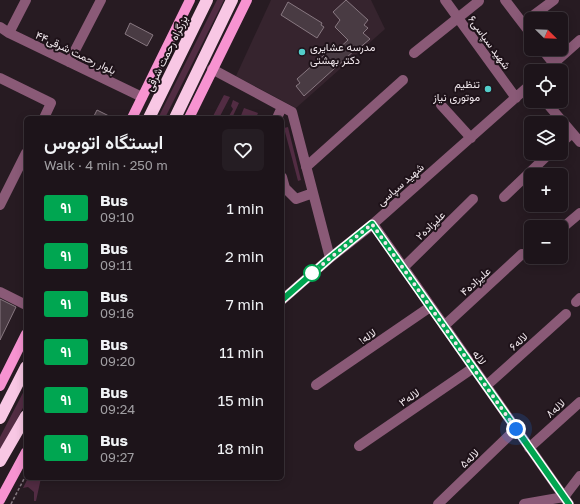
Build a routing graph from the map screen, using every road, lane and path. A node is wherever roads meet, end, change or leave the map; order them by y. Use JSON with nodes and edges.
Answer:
{"nodes":[{"id":1,"x":26,"y":0,"type":"edge"},
{"id":2,"x":101,"y":0,"type":"edge"},
{"id":3,"x":190,"y":0,"type":"edge"},
{"id":4,"x":207,"y":0,"type":"edge"},
{"id":5,"x":232,"y":0,"type":"edge"},
{"id":6,"x":247,"y":0,"type":"edge"},
{"id":7,"x":445,"y":0,"type":"edge"},
{"id":8,"x":505,"y":0,"type":"edge"},
{"id":9,"x":554,"y":0,"type":"edge"},
{"id":10,"x":479,"y":2,"type":"dead end"},
{"id":11,"x":458,"y":18,"type":"junction"},
{"id":12,"x":523,"y":23,"type":"joint"},
{"id":13,"x":0,"y":27,"type":"edge"},
{"id":14,"x":9,"y":33,"type":"junction"},
{"id":15,"x":580,"y":40,"type":"edge"},
{"id":16,"x":414,"y":53,"type":"dead end"},
{"id":17,"x":548,"y":56,"type":"edge"},
{"id":18,"x":69,"y":62,"type":"junction"},
{"id":19,"x":554,"y":63,"type":"joint"},
{"id":20,"x":212,"y":69,"type":"junction"},
{"id":21,"x":0,"y":78,"type":"edge"},
{"id":22,"x":403,"y":80,"type":"dead end"},
{"id":23,"x":524,"y":91,"type":"edge"},
{"id":24,"x":142,"y":97,"type":"junction"},
{"id":25,"x":516,"y":98,"type":"junction"},
{"id":26,"x":441,"y":105,"type":"dead end"},
{"id":27,"x":282,"y":107,"type":"junction"},
{"id":28,"x":551,"y":108,"type":"edge"},
{"id":29,"x":45,"y":116,"type":"edge"},
{"id":30,"x":133,"y":116,"type":"edge"},
{"id":31,"x":150,"y":116,"type":"edge"},
{"id":32,"x":176,"y":116,"type":"edge"},
{"id":33,"x":190,"y":116,"type":"edge"},
{"id":34,"x":278,"y":116,"type":"edge"},
{"id":35,"x":572,"y":132,"type":"junction"},
{"id":36,"x":568,"y":136,"type":"edge"},
{"id":37,"x":471,"y":138,"type":"junction"},
{"id":38,"x":580,"y":142,"type":"edge"},
{"id":39,"x":24,"y":157,"type":"edge"},
{"id":40,"x":543,"y":160,"type":"edge"},
{"id":41,"x":306,"y":167,"type":"junction"},
{"id":42,"x":284,"y":184,"type":"edge"},
{"id":43,"x":313,"y":193,"type":"junction"},
{"id":44,"x":504,"y":196,"type":"dead end"},
{"id":45,"x":473,"y":199,"type":"dead end"},
{"id":46,"x":0,"y":205,"type":"edge"},
{"id":47,"x":580,"y":213,"type":"edge"},
{"id":48,"x":568,"y":223,"type":"edge"},
{"id":49,"x":372,"y":224,"type":"junction"},
{"id":50,"x":522,"y":254,"type":"dead end"},
{"id":51,"x":330,"y":258,"type":"junction"},
{"id":52,"x":403,"y":268,"type":"junction"},
{"id":53,"x":0,"y":292,"type":"edge"},
{"id":54,"x":284,"y":298,"type":"edge"},
{"id":55,"x":24,"y":303,"type":"edge"},
{"id":56,"x":430,"y":307,"type":"junction"},
{"id":57,"x":566,"y":314,"type":"dead end"},
{"id":58,"x":444,"y":326,"type":"junction"},
{"id":59,"x":24,"y":338,"type":"edge"},
{"id":60,"x":473,"y":368,"type":"junction"},
{"id":61,"x":24,"y":371,"type":"edge"},
{"id":62,"x":316,"y":385,"type":"dead end"},
{"id":63,"x":0,"y":386,"type":"edge"},
{"id":64,"x":486,"y":386,"type":"junction"},
{"id":65,"x":580,"y":402,"type":"edge"},
{"id":66,"x":0,"y":418,"type":"edge"},
{"id":67,"x":24,"y":419,"type":"edge"},
{"id":68,"x":516,"y":429,"type":"junction"},
{"id":69,"x":359,"y":446,"type":"dead end"},
{"id":70,"x":529,"y":448,"type":"junction"},
{"id":71,"x":24,"y":456,"type":"edge"},
{"id":72,"x":0,"y":461,"type":"edge"},
{"id":73,"x":580,"y":476,"type":"edge"},
{"id":74,"x":24,"y":480,"type":"edge"},
{"id":75,"x":2,"y":496,"type":"edge"},
{"id":76,"x":566,"y":500,"type":"edge"},
{"id":77,"x":2,"y":504,"type":"edge"},
{"id":78,"x":11,"y":504,"type":"edge"},
{"id":79,"x":438,"y":504,"type":"edge"},
{"id":80,"x":524,"y":504,"type":"edge"}],
"edges":[{"from":1,"to":14,"type":"street"},
{"from":2,"to":18,"type":"street"},
{"from":3,"to":24,"type":"main road"},
{"from":4,"to":31,"type":"highway","name":"بزرگراه رحمت شرقی"},
{"from":5,"to":32,"type":"highway"},
{"from":6,"to":20,"type":"main road"},
{"from":7,"to":11,"type":"street","name":"شهید سپاسی۶"},
{"from":8,"to":12,"type":"street"},
{"from":9,"to":12,"type":"street"},
{"from":10,"to":11,"type":"street"},
{"from":11,"to":16,"type":"street"},
{"from":11,"to":25,"type":"street","name":"شهید سپاسی۶"},
{"from":13,"to":14,"type":"street","name":"۴۴بلوار رحمت شرقی"},
{"from":14,"to":18,"type":"street","name":"۴۴بلوار رحمت شرقی"},
{"from":15,"to":19,"type":"street"},
{"from":17,"to":19,"type":"street"},
{"from":18,"to":24,"type":"street","name":"۴۴بلوار رحمت شرقی"},
{"from":20,"to":27,"type":"street"},
{"from":20,"to":33,"type":"main road"},
{"from":21,"to":29,"type":"street"},
{"from":22,"to":41,"type":"street"},
{"from":23,"to":25,"type":"street","name":"شهید سپاسی"},
{"from":24,"to":30,"type":"main road"},
{"from":25,"to":37,"type":"street","name":"شهید سپاسی"},
{"from":26,"to":37,"type":"street"},
{"from":27,"to":34,"type":"street"},
{"from":27,"to":41,"type":"street"},
{"from":28,"to":35,"type":"street"},
{"from":35,"to":36,"type":"street"},
{"from":35,"to":38,"type":"street"},
{"from":37,"to":49,"type":"street","name":"شهید سپاسی"},
{"from":39,"to":46,"type":"street"},
{"from":40,"to":44,"type":"street"},
{"from":41,"to":43,"type":"street"},
{"from":42,"to":43,"type":"street"},
{"from":43,"to":51,"type":"street"},
{"from":45,"to":52,"type":"street","name":"علیزاده۲"},
{"from":47,"to":48,"type":"street"},
{"from":49,"to":51,"type":"street","name":"شهید سپاسی"},
{"from":49,"to":52,"type":"street","name":"لاله"},
{"from":50,"to":58,"type":"street","name":"علیزاده۴"},
{"from":51,"to":54,"type":"street","name":"شهید سپاسی"},
{"from":52,"to":56,"type":"street","name":"لاله"},
{"from":53,"to":55,"type":"street"},
{"from":56,"to":58,"type":"street","name":"لاله"},
{"from":56,"to":62,"type":"street","name":"۱لاله"},
{"from":57,"to":64,"type":"street","name":"۶لاله"},
{"from":58,"to":60,"type":"street","name":"لاله"},
{"from":59,"to":63,"type":"main road"},
{"from":60,"to":64,"type":"street","name":"لاله"},
{"from":60,"to":69,"type":"street","name":"۳لاله"},
{"from":61,"to":66,"type":"highway"},
{"from":64,"to":68,"type":"street","name":"لاله"},
{"from":65,"to":70,"type":"street","name":"لاله۸"},
{"from":67,"to":72,"type":"highway"},
{"from":68,"to":70,"type":"street","name":"لاله"},
{"from":68,"to":79,"type":"street","name":"لاله۵"},
{"from":70,"to":76,"type":"street","name":"لاله"},
{"from":71,"to":75,"type":"main road"},
{"from":73,"to":76,"type":"street"},
{"from":74,"to":78,"type":"path"},
{"from":75,"to":77,"type":"main road"},
{"from":76,"to":80,"type":"street"}]}
